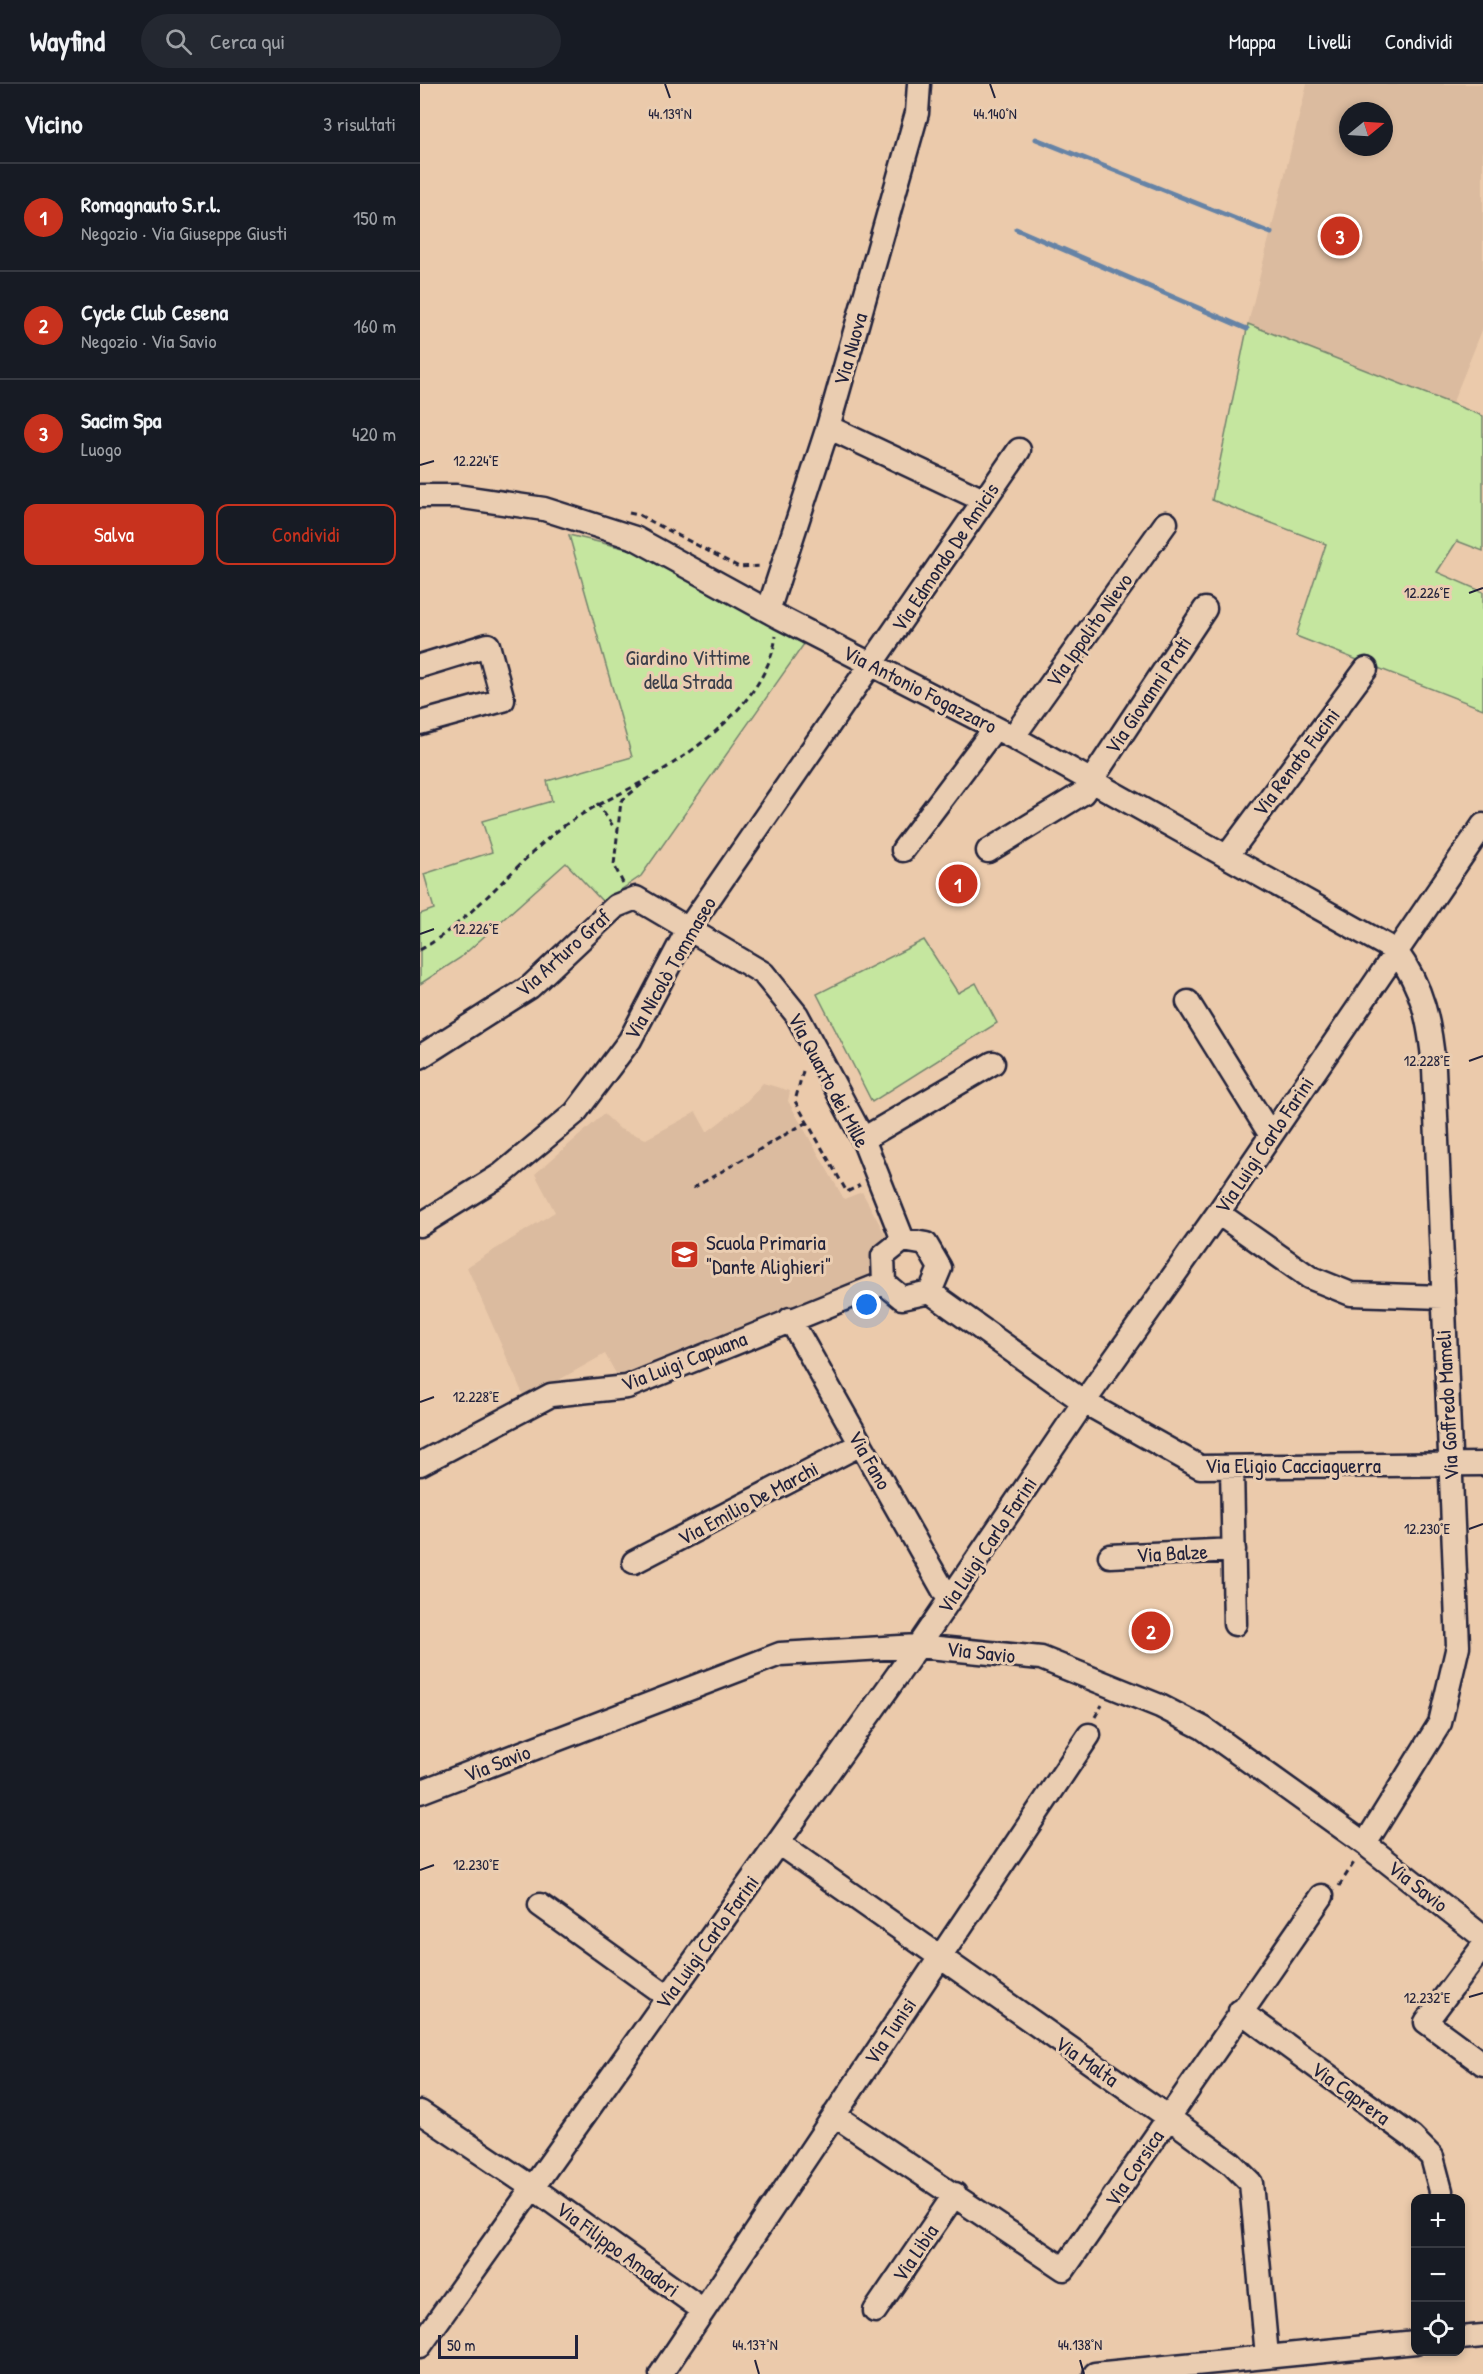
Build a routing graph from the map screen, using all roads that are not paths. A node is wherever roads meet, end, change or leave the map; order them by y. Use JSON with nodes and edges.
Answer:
{"nodes":[{"id":1,"x":919,"y":84,"type":"edge"},
{"id":2,"x":828,"y":427,"type":"junction"},
{"id":3,"x":1019,"y":450,"type":"dead end"},
{"id":4,"x":420,"y":496,"type":"edge"},
{"id":5,"x":983,"y":500,"type":"junction"},
{"id":6,"x":1166,"y":523,"type":"dead end"},
{"id":7,"x":1205,"y":609,"type":"dead end"},
{"id":8,"x":773,"y":614,"type":"junction"},
{"id":9,"x":872,"y":664,"type":"junction"},
{"id":10,"x":420,"y":666,"type":"edge"},
{"id":11,"x":1366,"y":669,"type":"dead end"},
{"id":12,"x":420,"y":723,"type":"edge"},
{"id":13,"x":1004,"y":733,"type":"junction"},
{"id":14,"x":1090,"y":780,"type":"junction"},
{"id":15,"x":1483,"y":825,"type":"edge"},
{"id":16,"x":903,"y":850,"type":"dead end"},
{"id":17,"x":988,"y":851,"type":"dead end"},
{"id":18,"x":1227,"y":856,"type":"junction"},
{"id":19,"x":626,"y":902,"type":"joint"},
{"id":20,"x":688,"y":929,"type":"junction"},
{"id":21,"x":1396,"y":951,"type":"junction"},
{"id":22,"x":1188,"y":1002,"type":"dead end"},
{"id":23,"x":420,"y":1057,"type":"edge"},
{"id":24,"x":993,"y":1063,"type":"dead end"},
{"id":25,"x":1270,"y":1134,"type":"junction"},
{"id":26,"x":863,"y":1139,"type":"junction"},
{"id":27,"x":1218,"y":1214,"type":"junction"},
{"id":28,"x":420,"y":1225,"type":"edge"},
{"id":29,"x":903,"y":1240,"type":"junction"},
{"id":30,"x":884,"y":1283,"type":"junction"},
{"id":31,"x":930,"y":1292,"type":"junction"},
{"id":32,"x":1442,"y":1297,"type":"junction"},
{"id":33,"x":790,"y":1319,"type":"junction"},
{"id":34,"x":1084,"y":1402,"type":"junction"},
{"id":35,"x":861,"y":1444,"type":"junction"},
{"id":36,"x":420,"y":1464,"type":"edge"},
{"id":37,"x":1450,"y":1464,"type":"junction"},
{"id":38,"x":1483,"y":1464,"type":"edge"},
{"id":39,"x":1232,"y":1467,"type":"junction"},
{"id":40,"x":1234,"y":1550,"type":"junction"},
{"id":41,"x":1110,"y":1556,"type":"dead end"},
{"id":42,"x":634,"y":1562,"type":"dead end"},
{"id":43,"x":949,"y":1600,"type":"junction"},
{"id":44,"x":1235,"y":1624,"type":"dead end"},
{"id":45,"x":918,"y":1646,"type":"junction"},
{"id":46,"x":1089,"y":1735,"type":"road end"},
{"id":47,"x":420,"y":1792,"type":"edge"},
{"id":48,"x":778,"y":1843,"type":"junction"},
{"id":49,"x":1365,"y":1844,"type":"junction"},
{"id":50,"x":1322,"y":1896,"type":"road end"},
{"id":51,"x":540,"y":1905,"type":"dead end"},
{"id":52,"x":1483,"y":1937,"type":"edge"},
{"id":53,"x":1483,"y":1946,"type":"edge"},
{"id":54,"x":940,"y":1957,"type":"junction"},
{"id":55,"x":668,"y":1997,"type":"junction"},
{"id":56,"x":1240,"y":2011,"type":"junction"},
{"id":57,"x":1483,"y":2064,"type":"edge"},
{"id":58,"x":420,"y":2112,"type":"edge"},
{"id":59,"x":834,"y":2115,"type":"junction"},
{"id":60,"x":1168,"y":2117,"type":"junction"},
{"id":61,"x":533,"y":2188,"type":"junction"},
{"id":62,"x":1441,"y":2191,"type":"dead end"},
{"id":63,"x":955,"y":2194,"type":"junction"},
{"id":64,"x":703,"y":2310,"type":"junction"},
{"id":65,"x":875,"y":2311,"type":"dead end"},
{"id":66,"x":1483,"y":2336,"type":"edge"},
{"id":67,"x":1465,"y":2338,"type":"edge"},
{"id":68,"x":1411,"y":2342,"type":"edge"},
{"id":69,"x":420,"y":2346,"type":"edge"},
{"id":70,"x":1267,"y":2356,"type":"junction"},
{"id":71,"x":661,"y":2374,"type":"edge"},
{"id":72,"x":1095,"y":2374,"type":"edge"}],
"edges":[{"from":1,"to":2,"type":"street","name":"Via Nuova"},
{"from":2,"to":5,"type":"street"},
{"from":2,"to":8,"type":"street","name":"Via Nuova"},
{"from":3,"to":5,"type":"street","name":"Via Edmondo De Amicis"},
{"from":4,"to":8,"type":"street","name":"Via Antonio Fogazzaro"},
{"from":5,"to":9,"type":"street","name":"Via Edmondo De Amicis"},
{"from":6,"to":13,"type":"street","name":"Via Ippolito Nievo"},
{"from":7,"to":14,"type":"street","name":"Via Giovanni Prati"},
{"from":8,"to":9,"type":"street","name":"Via Antonio Fogazzaro"},
{"from":9,"to":13,"type":"street","name":"Via Antonio Fogazzaro"},
{"from":9,"to":20,"type":"street","name":"Via Nicolò Tommaseo"},
{"from":10,"to":12,"type":"street"},
{"from":11,"to":18,"type":"street","name":"Via Renato Fucini"},
{"from":13,"to":14,"type":"street","name":"Via Antonio Fogazzaro"},
{"from":13,"to":16,"type":"street","name":"Via Ippolito Nievo"},
{"from":14,"to":17,"type":"street","name":"Via Giovanni Prati"},
{"from":14,"to":18,"type":"street","name":"Via Antonio Fogazzaro"},
{"from":15,"to":21,"type":"street","name":"Via Luigi Carlo Farini"},
{"from":18,"to":21,"type":"street","name":"Via Antonio Fogazzaro"},
{"from":19,"to":20,"type":"street","name":"Via Quarto dei Mille"},
{"from":19,"to":23,"type":"street","name":"Via Arturo Graf"},
{"from":20,"to":26,"type":"street","name":"Via Quarto dei Mille"},
{"from":20,"to":28,"type":"street","name":"Via Nicolò Tommaseo"},
{"from":21,"to":25,"type":"street","name":"Via Luigi Carlo Farini"},
{"from":21,"to":32,"type":"street","name":"Via Goffredo Mameli"},
{"from":22,"to":25,"type":"street"},
{"from":24,"to":26,"type":"street"},
{"from":25,"to":27,"type":"street","name":"Via Luigi Carlo Farini"},
{"from":26,"to":29,"type":"street","name":"Via Quarto dei Mille"},
{"from":27,"to":32,"type":"street"},
{"from":27,"to":34,"type":"street","name":"Via Luigi Carlo Farini"},
{"from":29,"to":30,"type":"street"},
{"from":29,"to":31,"type":"street"},
{"from":30,"to":31,"type":"street"},
{"from":30,"to":33,"type":"street","name":"Via Luigi Capuana"},
{"from":31,"to":34,"type":"street"},
{"from":32,"to":37,"type":"street","name":"Via Goffredo Mameli"},
{"from":33,"to":35,"type":"street","name":"Via Fano"},
{"from":33,"to":36,"type":"street","name":"Via Luigi Capuana"},
{"from":34,"to":39,"type":"street","name":"Via Eligio Cacciaguerra"},
{"from":34,"to":43,"type":"street","name":"Via Luigi Carlo Farini"},
{"from":35,"to":42,"type":"street","name":"Via Emilio De Marchi"},
{"from":35,"to":43,"type":"street","name":"Via Fano"},
{"from":37,"to":38,"type":"street","name":"Via Eligio Cacciaguerra"},
{"from":37,"to":39,"type":"street","name":"Via Eligio Cacciaguerra"},
{"from":37,"to":49,"type":"street","name":"Via Goffredo Mameli"},
{"from":39,"to":40,"type":"street"},
{"from":40,"to":41,"type":"street","name":"Via Balze"},
{"from":40,"to":44,"type":"street"},
{"from":43,"to":45,"type":"street","name":"Via Luigi Carlo Farini"},
{"from":45,"to":47,"type":"street","name":"Via Savio"},
{"from":45,"to":48,"type":"street","name":"Via Luigi Carlo Farini"},
{"from":45,"to":49,"type":"street","name":"Via Savio"},
{"from":46,"to":54,"type":"street","name":"Via Tunisi"},
{"from":48,"to":54,"type":"street","name":"Via Malta"},
{"from":48,"to":55,"type":"street","name":"Via Luigi Carlo Farini"},
{"from":49,"to":52,"type":"street","name":"Via Savio"},
{"from":50,"to":56,"type":"street","name":"Via Corsica"},
{"from":51,"to":55,"type":"street"},
{"from":53,"to":57,"type":"street"},
{"from":54,"to":59,"type":"street","name":"Via Tunisi"},
{"from":54,"to":60,"type":"street","name":"Via Malta"},
{"from":55,"to":61,"type":"street","name":"Via Luigi Carlo Farini"},
{"from":56,"to":60,"type":"street","name":"Via Corsica"},
{"from":56,"to":62,"type":"street","name":"Via Caprera"},
{"from":58,"to":61,"type":"street","name":"Via Filippo Amadori"},
{"from":59,"to":63,"type":"street","name":"Via Corsica"},
{"from":59,"to":64,"type":"street","name":"Via Tunisi"},
{"from":60,"to":63,"type":"street","name":"Via Corsica"},
{"from":60,"to":70,"type":"street","name":"Via Malta"},
{"from":61,"to":64,"type":"street","name":"Via Filippo Amadori"},
{"from":61,"to":69,"type":"street","name":"Via Luigi Carlo Farini"},
{"from":63,"to":65,"type":"street","name":"Via Libia"},
{"from":64,"to":71,"type":"street","name":"Via Tunisi"},
{"from":66,"to":67,"type":"street"},
{"from":68,"to":70,"type":"street"},
{"from":70,"to":72,"type":"street"}]}
